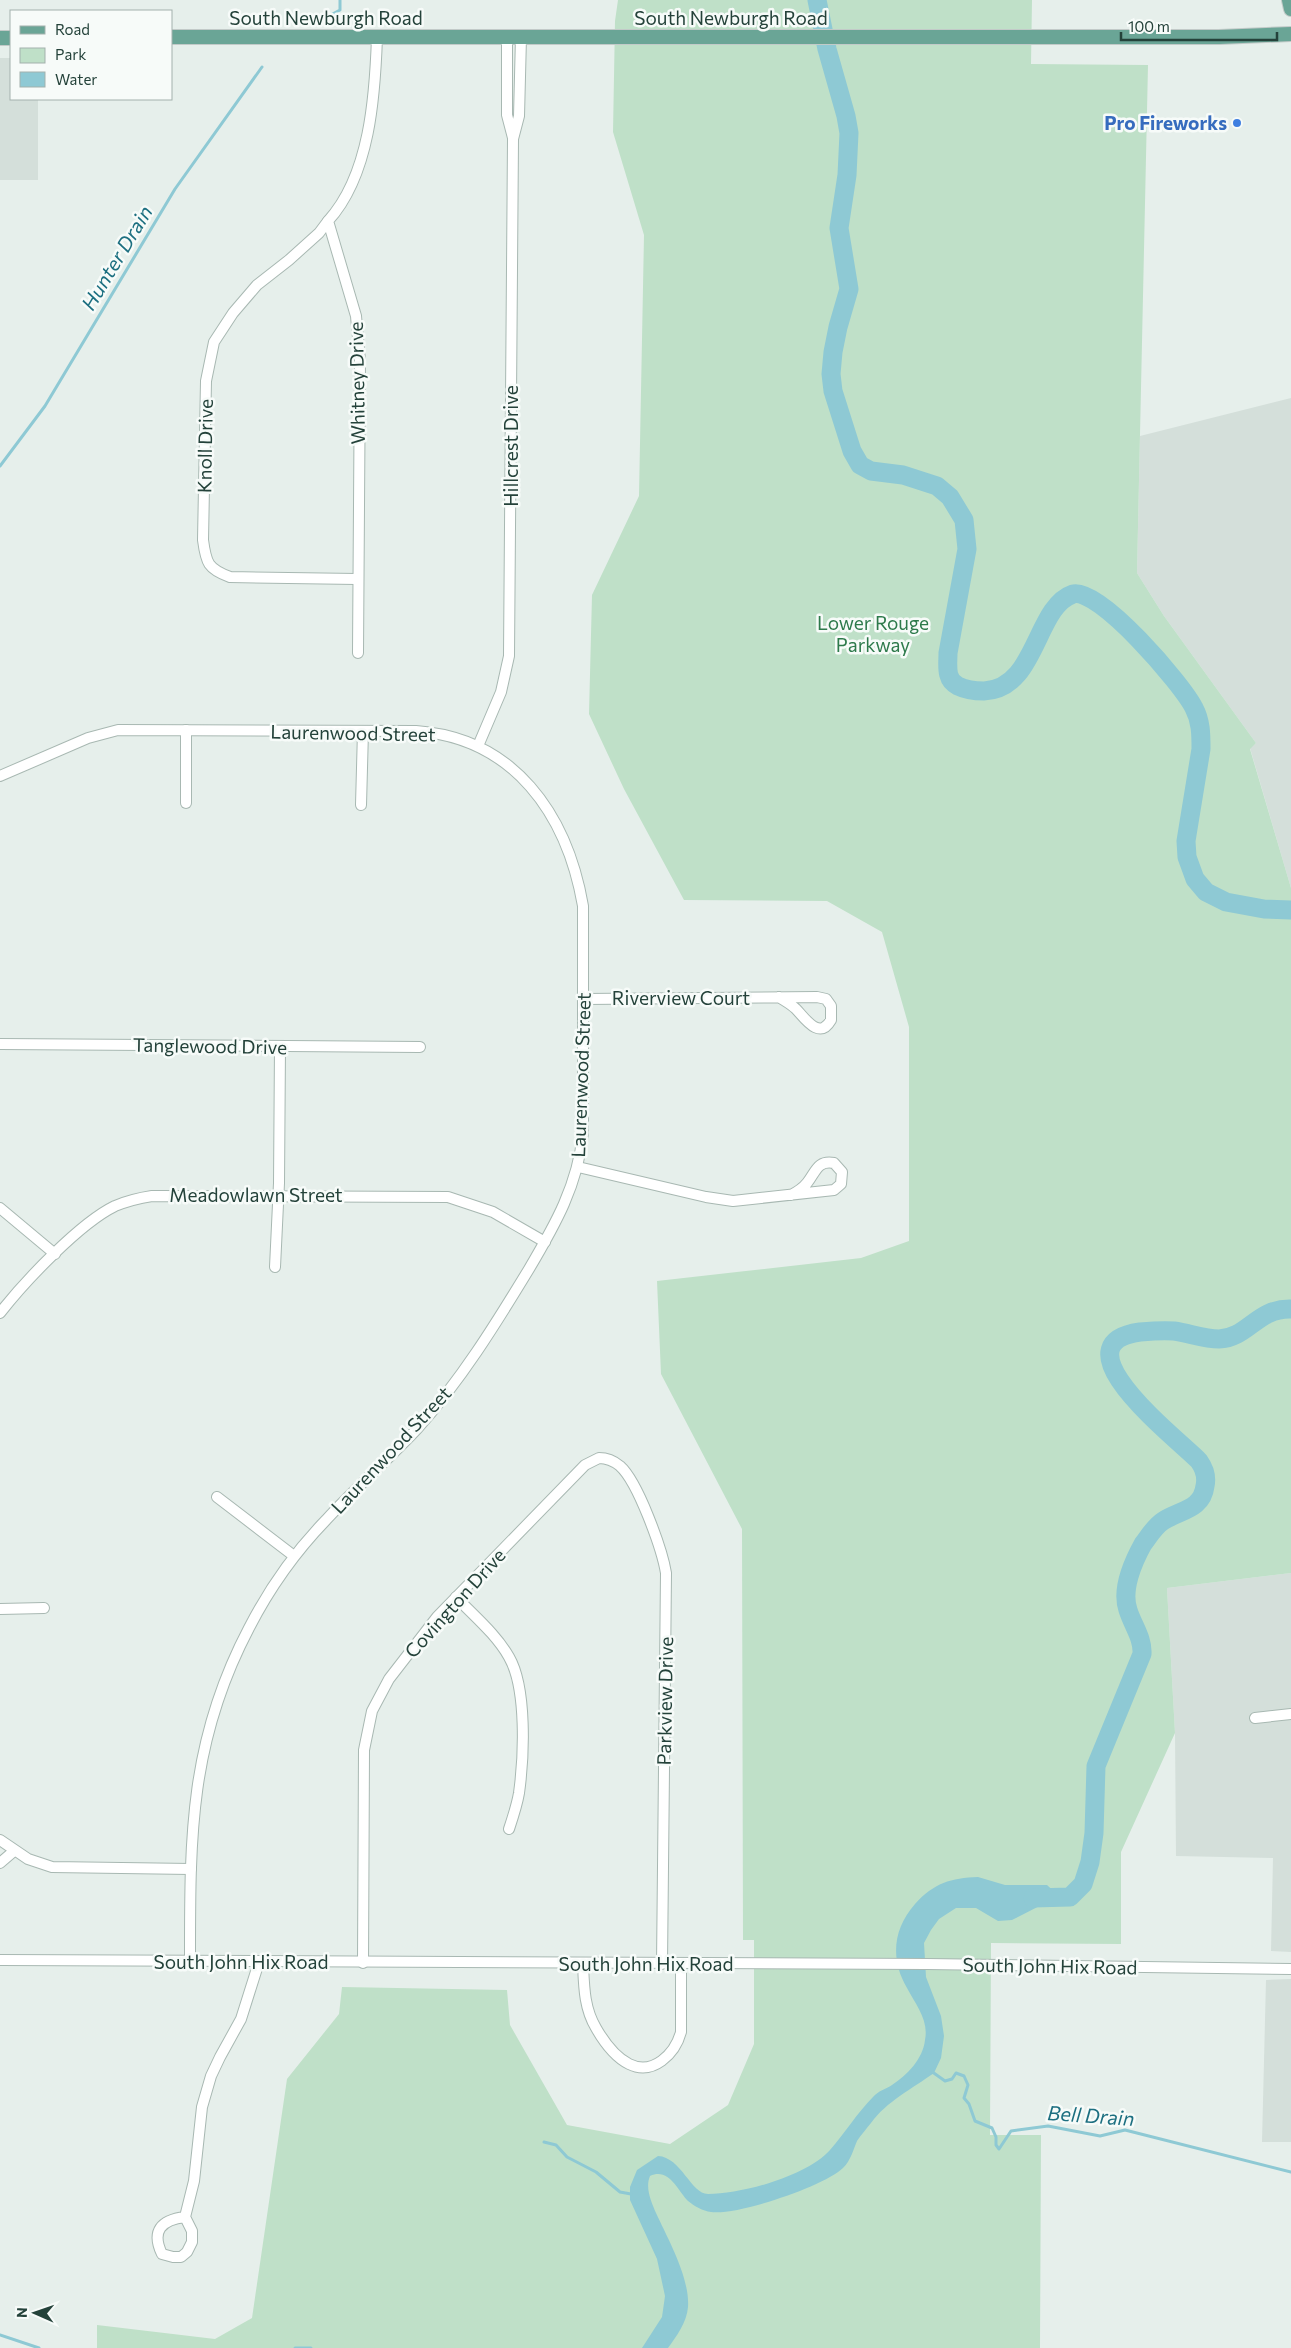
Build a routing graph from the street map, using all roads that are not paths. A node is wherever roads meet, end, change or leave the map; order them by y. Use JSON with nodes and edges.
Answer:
{"nodes":[{"id":1,"x":1289,"y":0,"type":"edge"},
{"id":2,"x":1291,"y":9,"type":"edge"},
{"id":3,"x":1291,"y":34,"type":"edge"},
{"id":4,"x":172,"y":37,"type":"edge"},
{"id":5,"x":377,"y":37,"type":"junction"},
{"id":6,"x":514,"y":37,"type":"junction"},
{"id":7,"x":328,"y":222,"type":"junction"},
{"id":8,"x":357,"y":579,"type":"junction"},
{"id":9,"x":358,"y":652,"type":"dead end"},
{"id":10,"x":186,"y":730,"type":"junction"},
{"id":11,"x":363,"y":731,"type":"junction"},
{"id":12,"x":478,"y":746,"type":"junction"},
{"id":13,"x":0,"y":776,"type":"edge"},
{"id":14,"x":186,"y":803,"type":"dead end"},
{"id":15,"x":361,"y":805,"type":"dead end"},
{"id":16,"x":779,"y":997,"type":"junction"},
{"id":17,"x":584,"y":999,"type":"junction"},
{"id":18,"x":0,"y":1044,"type":"edge"},
{"id":19,"x":280,"y":1047,"type":"junction"},
{"id":20,"x":420,"y":1047,"type":"dead end"},
{"id":21,"x":578,"y":1168,"type":"junction"},
{"id":22,"x":279,"y":1195,"type":"junction"},
{"id":23,"x":791,"y":1195,"type":"junction"},
{"id":24,"x":0,"y":1208,"type":"edge"},
{"id":25,"x":545,"y":1242,"type":"junction"},
{"id":26,"x":55,"y":1254,"type":"junction"},
{"id":27,"x":276,"y":1267,"type":"dead end"},
{"id":28,"x":0,"y":1313,"type":"edge"},
{"id":29,"x":604,"y":1458,"type":"joint"},
{"id":30,"x":217,"y":1497,"type":"dead end"},
{"id":31,"x":294,"y":1556,"type":"junction"},
{"id":32,"x":456,"y":1597,"type":"junction"},
{"id":33,"x":44,"y":1608,"type":"dead end"},
{"id":34,"x":0,"y":1609,"type":"edge"},
{"id":35,"x":1291,"y":1714,"type":"edge"},
{"id":36,"x":1255,"y":1718,"type":"dead end"},
{"id":37,"x":509,"y":1830,"type":"dead end"},
{"id":38,"x":0,"y":1840,"type":"edge"},
{"id":39,"x":14,"y":1851,"type":"junction"},
{"id":40,"x":0,"y":1863,"type":"edge"},
{"id":41,"x":191,"y":1869,"type":"junction"},
{"id":42,"x":0,"y":1960,"type":"edge"},
{"id":43,"x":190,"y":1962,"type":"junction"},
{"id":44,"x":259,"y":1962,"type":"junction"},
{"id":45,"x":363,"y":1963,"type":"junction"},
{"id":46,"x":583,"y":1964,"type":"junction"},
{"id":47,"x":662,"y":1964,"type":"junction"},
{"id":48,"x":681,"y":1965,"type":"junction"},
{"id":49,"x":1291,"y":1969,"type":"edge"},
{"id":50,"x":185,"y":2217,"type":"dead end"}],
"edges":[{"from":1,"to":2,"type":"main road"},
{"from":3,"to":6,"type":"main road","name":"South Newburgh Road"},
{"from":4,"to":5,"type":"main road","name":"South Newburgh Road"},
{"from":5,"to":6,"type":"main road","name":"South Newburgh Road"},
{"from":5,"to":7,"type":"street"},
{"from":6,"to":12,"type":"street","name":"Hillcrest Drive"},
{"from":7,"to":8,"type":"street","name":"Whitney Drive"},
{"from":7,"to":8,"type":"street","name":"Knoll Drive"},
{"from":8,"to":9,"type":"street","name":"Whitney Drive"},
{"from":10,"to":11,"type":"street","name":"Laurenwood Street"},
{"from":10,"to":13,"type":"street","name":"Laurenwood Street"},
{"from":10,"to":14,"type":"street"},
{"from":11,"to":12,"type":"street","name":"Laurenwood Street"},
{"from":11,"to":15,"type":"street"},
{"from":12,"to":17,"type":"street","name":"Laurenwood Street"},
{"from":16,"to":16,"type":"street","name":"Riverview Court"},
{"from":16,"to":17,"type":"street","name":"Riverview Court"},
{"from":17,"to":21,"type":"street","name":"Laurenwood Street"},
{"from":18,"to":19,"type":"street","name":"Tanglewood Drive"},
{"from":19,"to":20,"type":"street","name":"Tanglewood Drive"},
{"from":19,"to":22,"type":"street"},
{"from":21,"to":23,"type":"street"},
{"from":21,"to":25,"type":"street","name":"Laurenwood Street"},
{"from":22,"to":25,"type":"street","name":"Meadowlawn Street"},
{"from":22,"to":26,"type":"street","name":"Meadowlawn Street"},
{"from":22,"to":27,"type":"street"},
{"from":23,"to":23,"type":"street"},
{"from":24,"to":26,"type":"street"},
{"from":25,"to":31,"type":"street","name":"Laurenwood Street"},
{"from":26,"to":28,"type":"street","name":"Meadowlawn Street"},
{"from":29,"to":32,"type":"street","name":"Covington Drive"},
{"from":29,"to":47,"type":"street","name":"Parkview Drive"},
{"from":30,"to":31,"type":"street"},
{"from":31,"to":41,"type":"street","name":"Laurenwood Street"},
{"from":32,"to":37,"type":"street"},
{"from":32,"to":45,"type":"street","name":"Covington Drive"},
{"from":33,"to":34,"type":"street"},
{"from":35,"to":36,"type":"street"},
{"from":38,"to":39,"type":"street"},
{"from":39,"to":40,"type":"street"},
{"from":39,"to":41,"type":"street"},
{"from":41,"to":43,"type":"street","name":"Laurenwood Street"},
{"from":42,"to":43,"type":"street","name":"South John Hix Road"},
{"from":43,"to":44,"type":"street","name":"South John Hix Road"},
{"from":44,"to":45,"type":"street","name":"South John Hix Road"},
{"from":44,"to":50,"type":"street"},
{"from":45,"to":46,"type":"street","name":"South John Hix Road"},
{"from":46,"to":47,"type":"street","name":"South John Hix Road"},
{"from":46,"to":48,"type":"street"},
{"from":47,"to":48,"type":"street","name":"South John Hix Road"},
{"from":48,"to":49,"type":"street","name":"South John Hix Road"}]}
